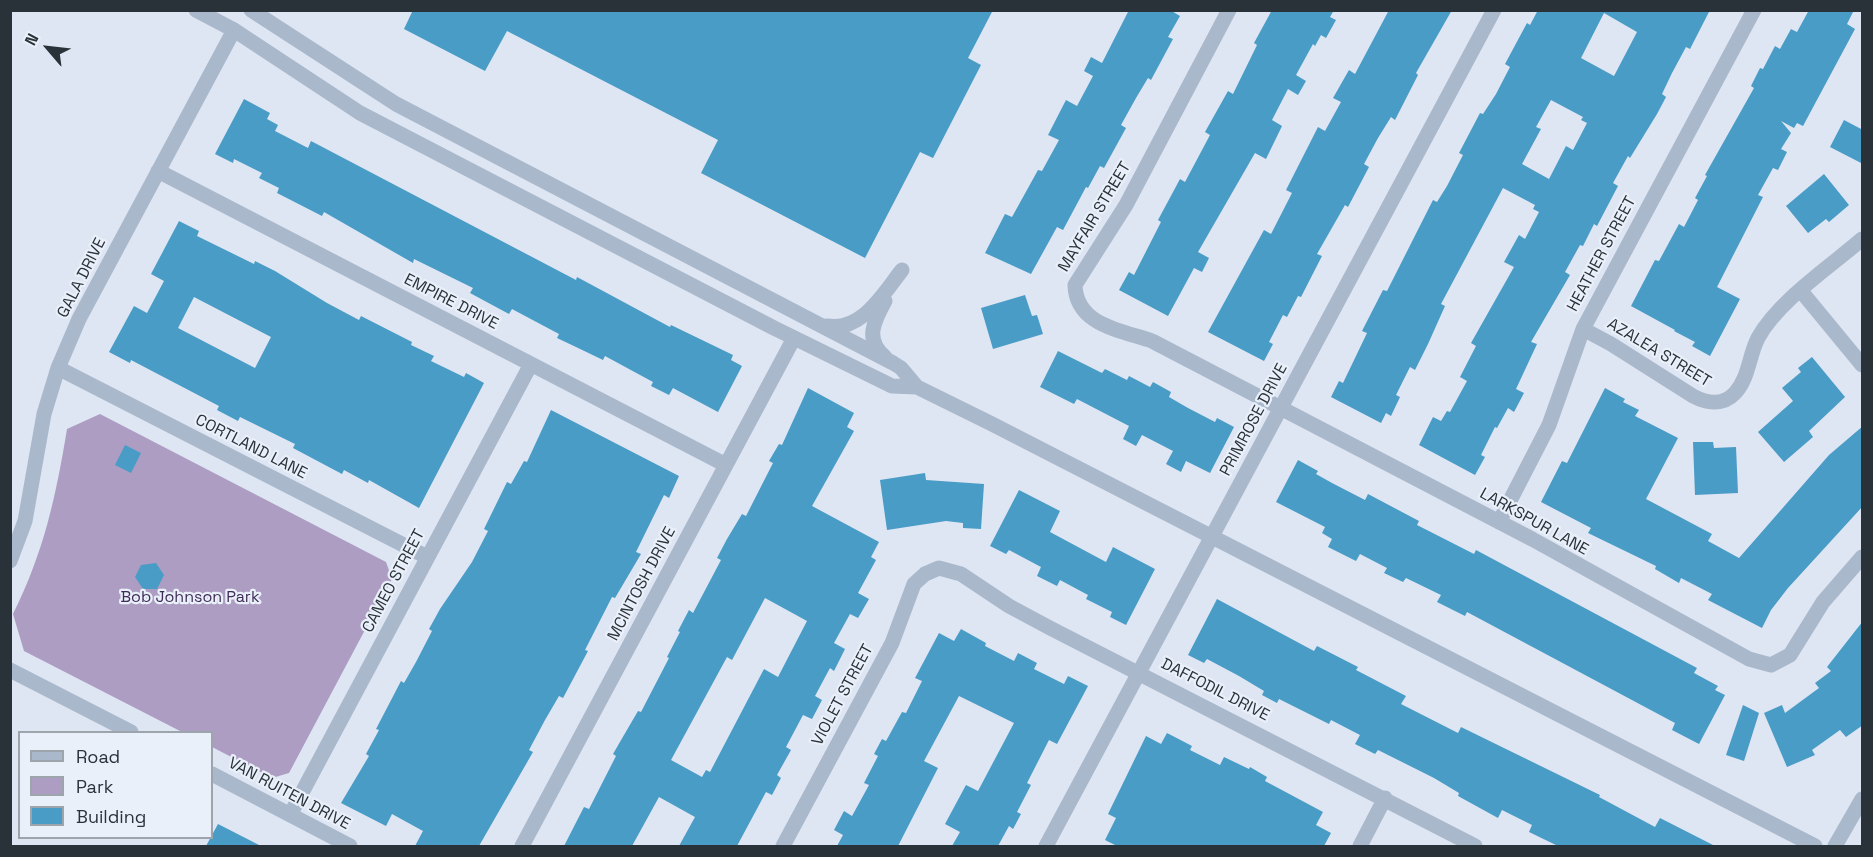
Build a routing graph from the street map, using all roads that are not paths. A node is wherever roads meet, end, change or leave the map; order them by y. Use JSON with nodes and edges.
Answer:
{"nodes":[{"id":1,"x":196,"y":10,"type":"edge"},
{"id":2,"x":244,"y":10,"type":"edge"},
{"id":3,"x":251,"y":10,"type":"edge"},
{"id":4,"x":1229,"y":10,"type":"edge"},
{"id":5,"x":1494,"y":10,"type":"edge"},
{"id":6,"x":1754,"y":10,"type":"edge"},
{"id":7,"x":234,"y":30,"type":"junction"},
{"id":8,"x":158,"y":171,"type":"junction"},
{"id":9,"x":1863,"y":239,"type":"edge"},
{"id":10,"x":1801,"y":291,"type":"junction"},
{"id":11,"x":810,"y":320,"type":"junction"},
{"id":12,"x":1583,"y":329,"type":"junction"},
{"id":13,"x":794,"y":338,"type":"junction"},
{"id":14,"x":893,"y":363,"type":"junction"},
{"id":15,"x":531,"y":364,"type":"junction"},
{"id":16,"x":1863,"y":365,"type":"edge"},
{"id":17,"x":58,"y":368,"type":"junction"},
{"id":18,"x":917,"y":387,"type":"junction"},
{"id":19,"x":1281,"y":409,"type":"junction"},
{"id":20,"x":726,"y":465,"type":"junction"},
{"id":21,"x":1499,"y":522,"type":"junction"},
{"id":22,"x":1212,"y":537,"type":"junction"},
{"id":23,"x":428,"y":557,"type":"junction"},
{"id":24,"x":1863,"y":557,"type":"edge"},
{"id":25,"x":10,"y":561,"type":"edge"},
{"id":26,"x":939,"y":568,"type":"joint"},
{"id":27,"x":10,"y":670,"type":"edge"},
{"id":28,"x":1140,"y":672,"type":"junction"},
{"id":29,"x":129,"y":731,"type":"edge"},
{"id":30,"x":213,"y":775,"type":"edge"},
{"id":31,"x":1384,"y":798,"type":"junction"},
{"id":32,"x":1863,"y":800,"type":"edge"},
{"id":33,"x":290,"y":815,"type":"junction"},
{"id":34,"x":350,"y":846,"type":"edge"},
{"id":35,"x":522,"y":846,"type":"edge"},
{"id":36,"x":783,"y":846,"type":"edge"},
{"id":37,"x":1046,"y":846,"type":"edge"},
{"id":38,"x":1360,"y":846,"type":"edge"},
{"id":39,"x":1475,"y":846,"type":"edge"},
{"id":40,"x":1815,"y":846,"type":"edge"},
{"id":41,"x":1835,"y":846,"type":"edge"}],
"edges":[{"from":1,"to":7,"type":"street"},
{"from":2,"to":7,"type":"street","name":"GALA DRIVE"},
{"from":3,"to":11,"type":"street"},
{"from":4,"to":19,"type":"street","name":"MAYFAIR STREET"},
{"from":5,"to":19,"type":"street","name":"PRIMROSE DRIVE"},
{"from":6,"to":12,"type":"street","name":"HEATHER STREET"},
{"from":7,"to":8,"type":"street","name":"GALA DRIVE"},
{"from":7,"to":13,"type":"street"},
{"from":8,"to":15,"type":"street","name":"EMPIRE DRIVE"},
{"from":8,"to":17,"type":"street","name":"GALA DRIVE"},
{"from":9,"to":10,"type":"street","name":"AZALEA STREET"},
{"from":10,"to":12,"type":"street","name":"AZALEA STREET"},
{"from":10,"to":16,"type":"street"},
{"from":11,"to":14,"type":"street"},
{"from":11,"to":14,"type":"street"},
{"from":12,"to":21,"type":"street","name":"HEATHER STREET"},
{"from":13,"to":18,"type":"street"},
{"from":13,"to":20,"type":"street","name":"MCINTOSH DRIVE"},
{"from":14,"to":18,"type":"street"},
{"from":15,"to":20,"type":"street","name":"EMPIRE DRIVE"},
{"from":15,"to":23,"type":"street","name":"CAMEO STREET"},
{"from":17,"to":23,"type":"street","name":"CORTLAND LANE"},
{"from":17,"to":25,"type":"street","name":"GALA DRIVE"},
{"from":18,"to":22,"type":"street"},
{"from":19,"to":21,"type":"street","name":"LARKSPUR LANE"},
{"from":19,"to":22,"type":"street","name":"PRIMROSE DRIVE"},
{"from":20,"to":35,"type":"street","name":"MCINTOSH DRIVE"},
{"from":21,"to":24,"type":"street","name":"LARKSPUR LANE"},
{"from":22,"to":28,"type":"street","name":"PRIMROSE DRIVE"},
{"from":22,"to":40,"type":"street"},
{"from":23,"to":33,"type":"street","name":"CAMEO STREET"},
{"from":26,"to":28,"type":"street","name":"DAFFODIL DRIVE"},
{"from":26,"to":36,"type":"street","name":"VIOLET STREET"},
{"from":27,"to":29,"type":"street"},
{"from":28,"to":31,"type":"street","name":"DAFFODIL DRIVE"},
{"from":28,"to":37,"type":"street","name":"PRIMROSE DRIVE"},
{"from":30,"to":33,"type":"street","name":"VAN RUITEN DRIVE"},
{"from":31,"to":38,"type":"street"},
{"from":31,"to":39,"type":"street","name":"DAFFODIL DRIVE"},
{"from":32,"to":41,"type":"street"},
{"from":33,"to":34,"type":"street","name":"VAN RUITEN DRIVE"}]}
